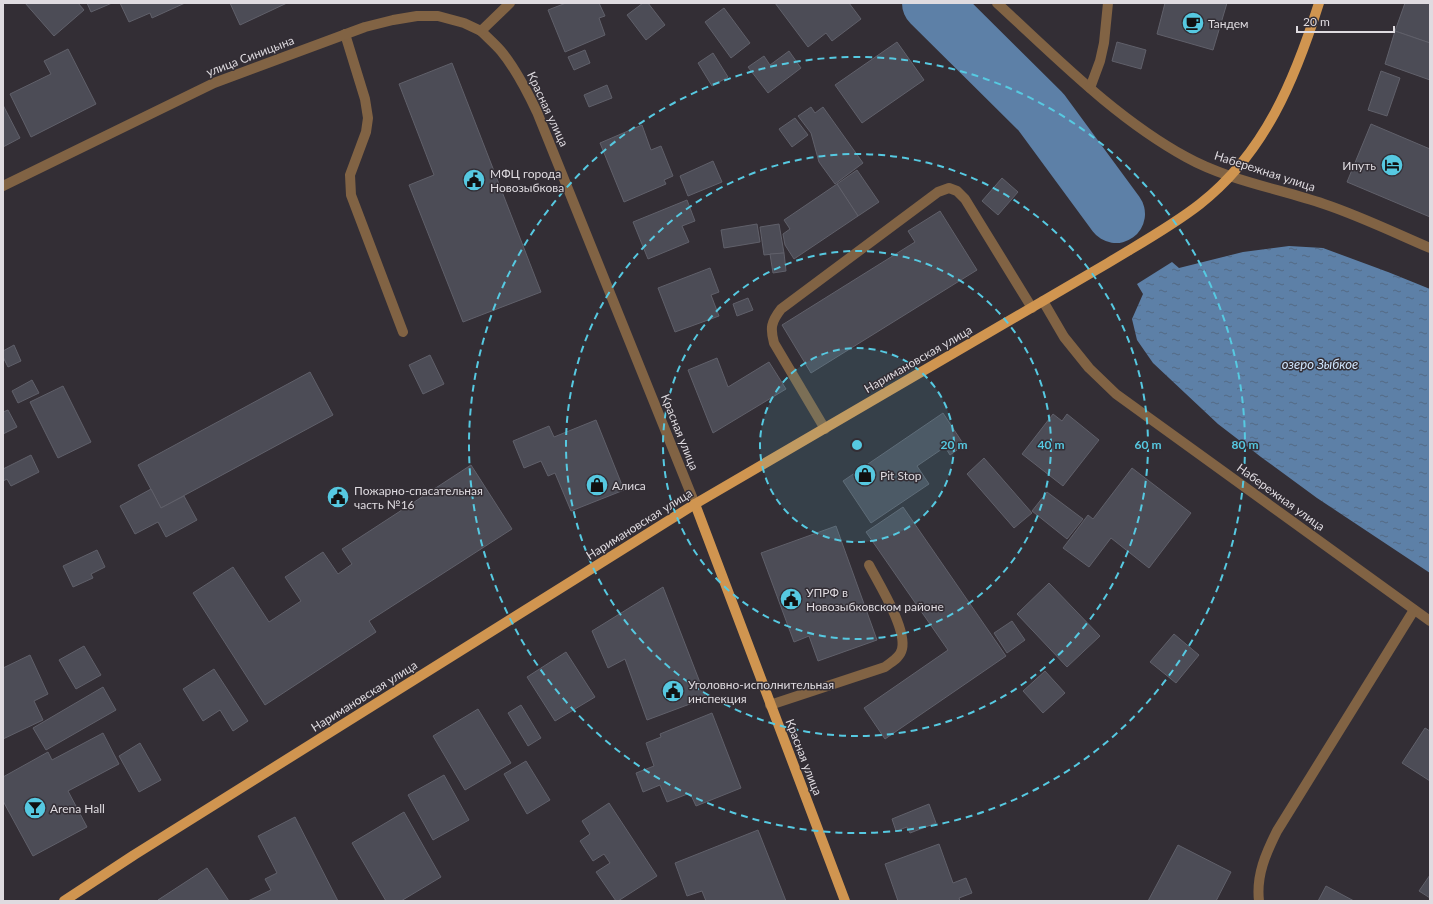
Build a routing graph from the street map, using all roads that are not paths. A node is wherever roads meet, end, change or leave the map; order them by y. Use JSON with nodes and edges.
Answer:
{"nodes":[{"id":1,"x":510,"y":3,"type":"edge"},
{"id":2,"x":997,"y":3,"type":"edge"},
{"id":3,"x":1108,"y":3,"type":"edge"},
{"id":4,"x":1319,"y":3,"type":"edge"},
{"id":5,"x":481,"y":31,"type":"junction"},
{"id":6,"x":345,"y":34,"type":"junction"},
{"id":7,"x":1090,"y":88,"type":"junction"},
{"id":8,"x":1231,"y":176,"type":"junction"},
{"id":9,"x":3,"y":186,"type":"edge"},
{"id":10,"x":1430,"y":248,"type":"edge"},
{"id":11,"x":1043,"y":301,"type":"junction"},
{"id":12,"x":1032,"y":308,"type":"junction"},
{"id":13,"x":403,"y":332,"type":"dead end"},
{"id":14,"x":825,"y":429,"type":"junction"},
{"id":15,"x":695,"y":504,"type":"junction"},
{"id":16,"x":869,"y":565,"type":"dead end"},
{"id":17,"x":1414,"y":610,"type":"junction"},
{"id":18,"x":1430,"y":621,"type":"edge"},
{"id":19,"x":770,"y":705,"type":"junction"},
{"id":20,"x":64,"y":901,"type":"edge"},
{"id":21,"x":844,"y":901,"type":"edge"},
{"id":22,"x":1259,"y":901,"type":"edge"}],
"edges":[{"from":1,"to":5,"type":"street"},
{"from":2,"to":7,"type":"street","name":"Набережная улица"},
{"from":3,"to":7,"type":"street"},
{"from":4,"to":8,"type":"main road","name":"Наримановская улица"},
{"from":5,"to":6,"type":"street","name":"улица Синицына"},
{"from":5,"to":15,"type":"street","name":"Красная улица"},
{"from":6,"to":9,"type":"street","name":"улица Синицына"},
{"from":6,"to":13,"type":"street"},
{"from":7,"to":8,"type":"street","name":"Набережная улица"},
{"from":8,"to":10,"type":"street","name":"Набережная улица"},
{"from":8,"to":11,"type":"main road","name":"Наримановская улица"},
{"from":11,"to":12,"type":"main road","name":"Наримановская улица"},
{"from":11,"to":17,"type":"street","name":"Набережная улица"},
{"from":12,"to":14,"type":"main road","name":"Наримановская улица"},
{"from":12,"to":14,"type":"street"},
{"from":14,"to":15,"type":"main road","name":"Наримановская улица"},
{"from":15,"to":19,"type":"main road","name":"Красная улица"},
{"from":15,"to":20,"type":"main road","name":"Наримановская улица"},
{"from":16,"to":19,"type":"street"},
{"from":17,"to":18,"type":"street","name":"Набережная улица"},
{"from":17,"to":22,"type":"street"},
{"from":19,"to":21,"type":"main road","name":"Красная улица"}]}
